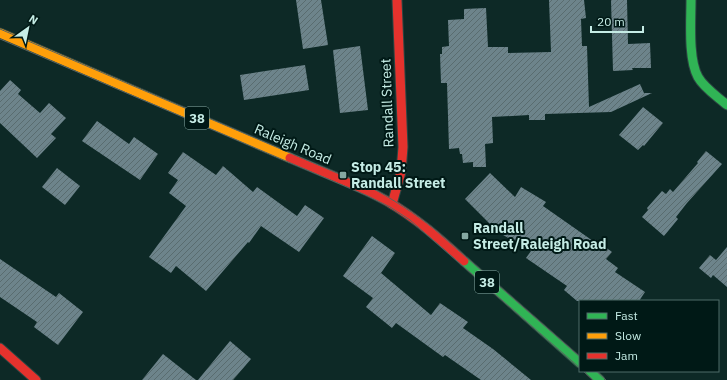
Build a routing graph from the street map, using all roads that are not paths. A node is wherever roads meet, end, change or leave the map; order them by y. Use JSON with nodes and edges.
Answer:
{"nodes":[{"id":1,"x":397,"y":0,"type":"edge"},
{"id":2,"x":691,"y":0,"type":"edge"},
{"id":3,"x":0,"y":34,"type":"edge"},
{"id":4,"x":727,"y":105,"type":"edge"},
{"id":5,"x":392,"y":204,"type":"junction"},
{"id":6,"x":0,"y":348,"type":"edge"},
{"id":7,"x":579,"y":362,"type":"edge"},
{"id":8,"x":591,"y":372,"type":"edge"},
{"id":9,"x":36,"y":380,"type":"edge"},
{"id":10,"x":600,"y":380,"type":"edge"}],
"edges":[{"from":1,"to":5,"type":"main road","name":"Randall Street"},
{"from":2,"to":4,"type":"main road"},
{"from":3,"to":5,"type":"main road","name":"Raleigh Road","number":"38"},
{"from":5,"to":7,"type":"main road","name":"Raleigh Road","number":"38"},
{"from":6,"to":9,"type":"main road"},
{"from":8,"to":10,"type":"main road"}]}
